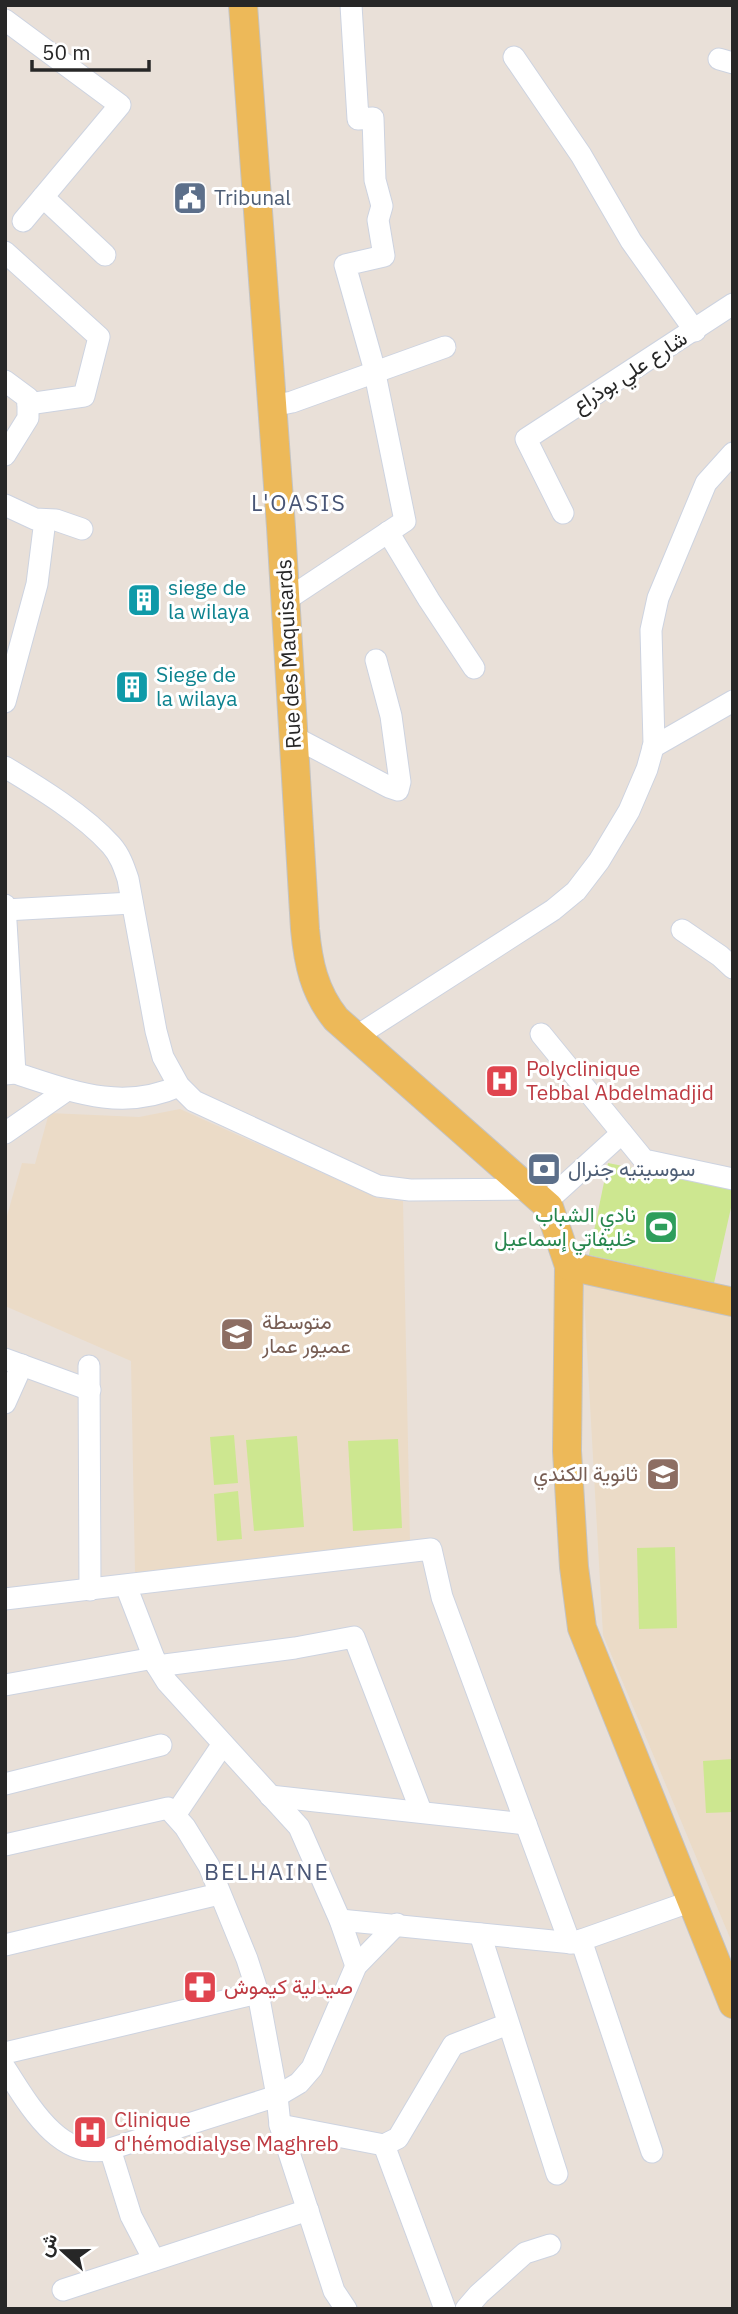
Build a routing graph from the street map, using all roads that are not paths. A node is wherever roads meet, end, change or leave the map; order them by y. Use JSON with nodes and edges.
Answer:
{"nodes":[{"id":1,"x":243,"y":5,"type":"edge"},
{"id":2,"x":351,"y":5,"type":"edge"},
{"id":3,"x":5,"y":20,"type":"edge"},
{"id":4,"x":514,"y":57,"type":"dead end"},
{"id":5,"x":43,"y":197,"type":"junction"},
{"id":6,"x":23,"y":221,"type":"dead end"},
{"id":7,"x":5,"y":252,"type":"edge"},
{"id":8,"x":105,"y":255,"type":"dead end"},
{"id":9,"x":732,"y":308,"type":"edge"},
{"id":10,"x":695,"y":331,"type":"junction"},
{"id":11,"x":445,"y":347,"type":"dead end"},
{"id":12,"x":374,"y":373,"type":"junction"},
{"id":13,"x":5,"y":381,"type":"edge"},
{"id":14,"x":28,"y":404,"type":"junction"},
{"id":15,"x":272,"y":406,"type":"junction"},
{"id":16,"x":733,"y":453,"type":"edge"},
{"id":17,"x":5,"y":456,"type":"edge"},
{"id":18,"x":5,"y":505,"type":"edge"},
{"id":19,"x":563,"y":513,"type":"dead end"},
{"id":20,"x":46,"y":520,"type":"junction"},
{"id":21,"x":82,"y":529,"type":"dead end"},
{"id":22,"x":388,"y":532,"type":"junction"},
{"id":23,"x":286,"y":600,"type":"junction"},
{"id":24,"x":376,"y":660,"type":"dead end"},
{"id":25,"x":474,"y":668,"type":"dead end"},
{"id":26,"x":733,"y":701,"type":"edge"},
{"id":27,"x":5,"y":702,"type":"edge"},
{"id":28,"x":293,"y":737,"type":"junction"},
{"id":29,"x":653,"y":747,"type":"junction"},
{"id":30,"x":5,"y":767,"type":"edge"},
{"id":31,"x":132,"y":903,"type":"junction"},
{"id":32,"x":5,"y":908,"type":"edge"},
{"id":33,"x":682,"y":930,"type":"dead end"},
{"id":34,"x":733,"y":968,"type":"edge"},
{"id":35,"x":541,"y":1034,"type":"dead end"},
{"id":36,"x":357,"y":1036,"type":"junction"},
{"id":37,"x":10,"y":1074,"type":"edge"},
{"id":38,"x":179,"y":1086,"type":"junction"},
{"id":39,"x":67,"y":1090,"type":"junction"},
{"id":40,"x":5,"y":1133,"type":"edge"},
{"id":41,"x":622,"y":1133,"type":"junction"},
{"id":42,"x":733,"y":1179,"type":"edge"},
{"id":43,"x":536,"y":1196,"type":"junction"},
{"id":44,"x":569,"y":1266,"type":"junction"},
{"id":45,"x":733,"y":1302,"type":"edge"},
{"id":46,"x":14,"y":1362,"type":"edge"},
{"id":47,"x":89,"y":1366,"type":"dead end"},
{"id":48,"x":90,"y":1390,"type":"junction"},
{"id":49,"x":5,"y":1403,"type":"edge"},
{"id":50,"x":126,"y":1586,"type":"junction"},
{"id":51,"x":90,"y":1590,"type":"junction"},
{"id":52,"x":5,"y":1599,"type":"edge"},
{"id":53,"x":155,"y":1662,"type":"junction"},
{"id":54,"x":5,"y":1685,"type":"edge"},
{"id":55,"x":223,"y":1744,"type":"junction"},
{"id":56,"x":161,"y":1745,"type":"dead end"},
{"id":57,"x":5,"y":1784,"type":"edge"},
{"id":58,"x":270,"y":1796,"type":"junction"},
{"id":59,"x":421,"y":1811,"type":"junction"},
{"id":60,"x":175,"y":1815,"type":"junction"},
{"id":61,"x":526,"y":1824,"type":"junction"},
{"id":62,"x":5,"y":1845,"type":"edge"},
{"id":63,"x":219,"y":1894,"type":"junction"},
{"id":64,"x":692,"y":1901,"type":"junction"},
{"id":65,"x":340,"y":1920,"type":"junction"},
{"id":66,"x":397,"y":1924,"type":"junction"},
{"id":67,"x":480,"y":1934,"type":"junction"},
{"id":68,"x":575,"y":1941,"type":"junction"},
{"id":69,"x":5,"y":1945,"type":"edge"},
{"id":70,"x":356,"y":1966,"type":"junction"},
{"id":71,"x":258,"y":1993,"type":"junction"},
{"id":72,"x":733,"y":2004,"type":"edge"},
{"id":73,"x":509,"y":2024,"type":"junction"},
{"id":74,"x":5,"y":2053,"type":"edge"},
{"id":75,"x":5,"y":2068,"type":"edge"},
{"id":76,"x":277,"y":2096,"type":"junction"},
{"id":77,"x":280,"y":2125,"type":"junction"},
{"id":78,"x":384,"y":2145,"type":"junction"},
{"id":79,"x":110,"y":2150,"type":"junction"},
{"id":80,"x":652,"y":2152,"type":"dead end"},
{"id":81,"x":557,"y":2174,"type":"dead end"},
{"id":82,"x":308,"y":2210,"type":"junction"},
{"id":83,"x":550,"y":2245,"type":"dead end"},
{"id":84,"x":154,"y":2260,"type":"junction"},
{"id":85,"x":63,"y":2290,"type":"dead end"},
{"id":86,"x":346,"y":2309,"type":"edge"},
{"id":87,"x":444,"y":2309,"type":"edge"},
{"id":88,"x":466,"y":2309,"type":"edge"}],
"edges":[{"from":1,"to":15,"type":"main road","name":"Rue des Maquisards"},
{"from":2,"to":12,"type":"street"},
{"from":3,"to":5,"type":"street"},
{"from":4,"to":10,"type":"street"},
{"from":5,"to":6,"type":"street"},
{"from":5,"to":8,"type":"street"},
{"from":7,"to":14,"type":"street"},
{"from":9,"to":10,"type":"street","name":"شارع علي بوذراع"},
{"from":10,"to":19,"type":"street","name":"شارع علي بوذراع"},
{"from":11,"to":12,"type":"street"},
{"from":12,"to":15,"type":"street"},
{"from":12,"to":22,"type":"street"},
{"from":13,"to":14,"type":"street"},
{"from":14,"to":17,"type":"street"},
{"from":15,"to":23,"type":"main road","name":"Rue des Maquisards"},
{"from":16,"to":29,"type":"street"},
{"from":18,"to":20,"type":"street"},
{"from":20,"to":21,"type":"street"},
{"from":20,"to":27,"type":"street"},
{"from":22,"to":23,"type":"street"},
{"from":22,"to":25,"type":"street"},
{"from":23,"to":28,"type":"main road","name":"Rue des Maquisards"},
{"from":24,"to":28,"type":"street"},
{"from":26,"to":29,"type":"street"},
{"from":28,"to":36,"type":"main road","name":"Rue des Maquisards"},
{"from":29,"to":36,"type":"street"},
{"from":30,"to":31,"type":"street"},
{"from":31,"to":32,"type":"street"},
{"from":31,"to":38,"type":"street"},
{"from":32,"to":37,"type":"street"},
{"from":33,"to":34,"type":"street"},
{"from":35,"to":41,"type":"street"},
{"from":36,"to":43,"type":"main road","name":"Rue des Maquisards"},
{"from":37,"to":39,"type":"street"},
{"from":38,"to":39,"type":"street"},
{"from":38,"to":43,"type":"street"},
{"from":39,"to":40,"type":"street"},
{"from":41,"to":42,"type":"street"},
{"from":41,"to":43,"type":"street"},
{"from":43,"to":44,"type":"main road"},
{"from":44,"to":45,"type":"main road"},
{"from":44,"to":64,"type":"main road"},
{"from":46,"to":48,"type":"street"},
{"from":46,"to":49,"type":"street"},
{"from":47,"to":48,"type":"street"},
{"from":48,"to":51,"type":"street"},
{"from":50,"to":51,"type":"street"},
{"from":50,"to":53,"type":"street"},
{"from":50,"to":61,"type":"street"},
{"from":51,"to":52,"type":"street"},
{"from":53,"to":54,"type":"street"},
{"from":53,"to":55,"type":"street"},
{"from":53,"to":59,"type":"street"},
{"from":55,"to":58,"type":"street"},
{"from":55,"to":60,"type":"street"},
{"from":56,"to":57,"type":"street"},
{"from":58,"to":59,"type":"street"},
{"from":58,"to":65,"type":"street"},
{"from":59,"to":61,"type":"street"},
{"from":60,"to":62,"type":"street"},
{"from":60,"to":63,"type":"street"},
{"from":61,"to":68,"type":"street"},
{"from":63,"to":69,"type":"street"},
{"from":63,"to":71,"type":"street"},
{"from":64,"to":68,"type":"street"},
{"from":64,"to":72,"type":"main road"},
{"from":65,"to":66,"type":"street"},
{"from":65,"to":70,"type":"street"},
{"from":66,"to":67,"type":"street"},
{"from":66,"to":70,"type":"street"},
{"from":67,"to":68,"type":"street"},
{"from":67,"to":73,"type":"street"},
{"from":68,"to":80,"type":"street"},
{"from":70,"to":76,"type":"street"},
{"from":71,"to":74,"type":"street"},
{"from":71,"to":76,"type":"street"},
{"from":73,"to":78,"type":"street"},
{"from":73,"to":81,"type":"street"},
{"from":75,"to":79,"type":"street"},
{"from":76,"to":77,"type":"street"},
{"from":76,"to":79,"type":"street"},
{"from":77,"to":78,"type":"street"},
{"from":77,"to":82,"type":"street"},
{"from":78,"to":87,"type":"street"},
{"from":79,"to":84,"type":"street"},
{"from":82,"to":84,"type":"street"},
{"from":82,"to":86,"type":"street"},
{"from":83,"to":88,"type":"street"},
{"from":84,"to":85,"type":"street"}]}
